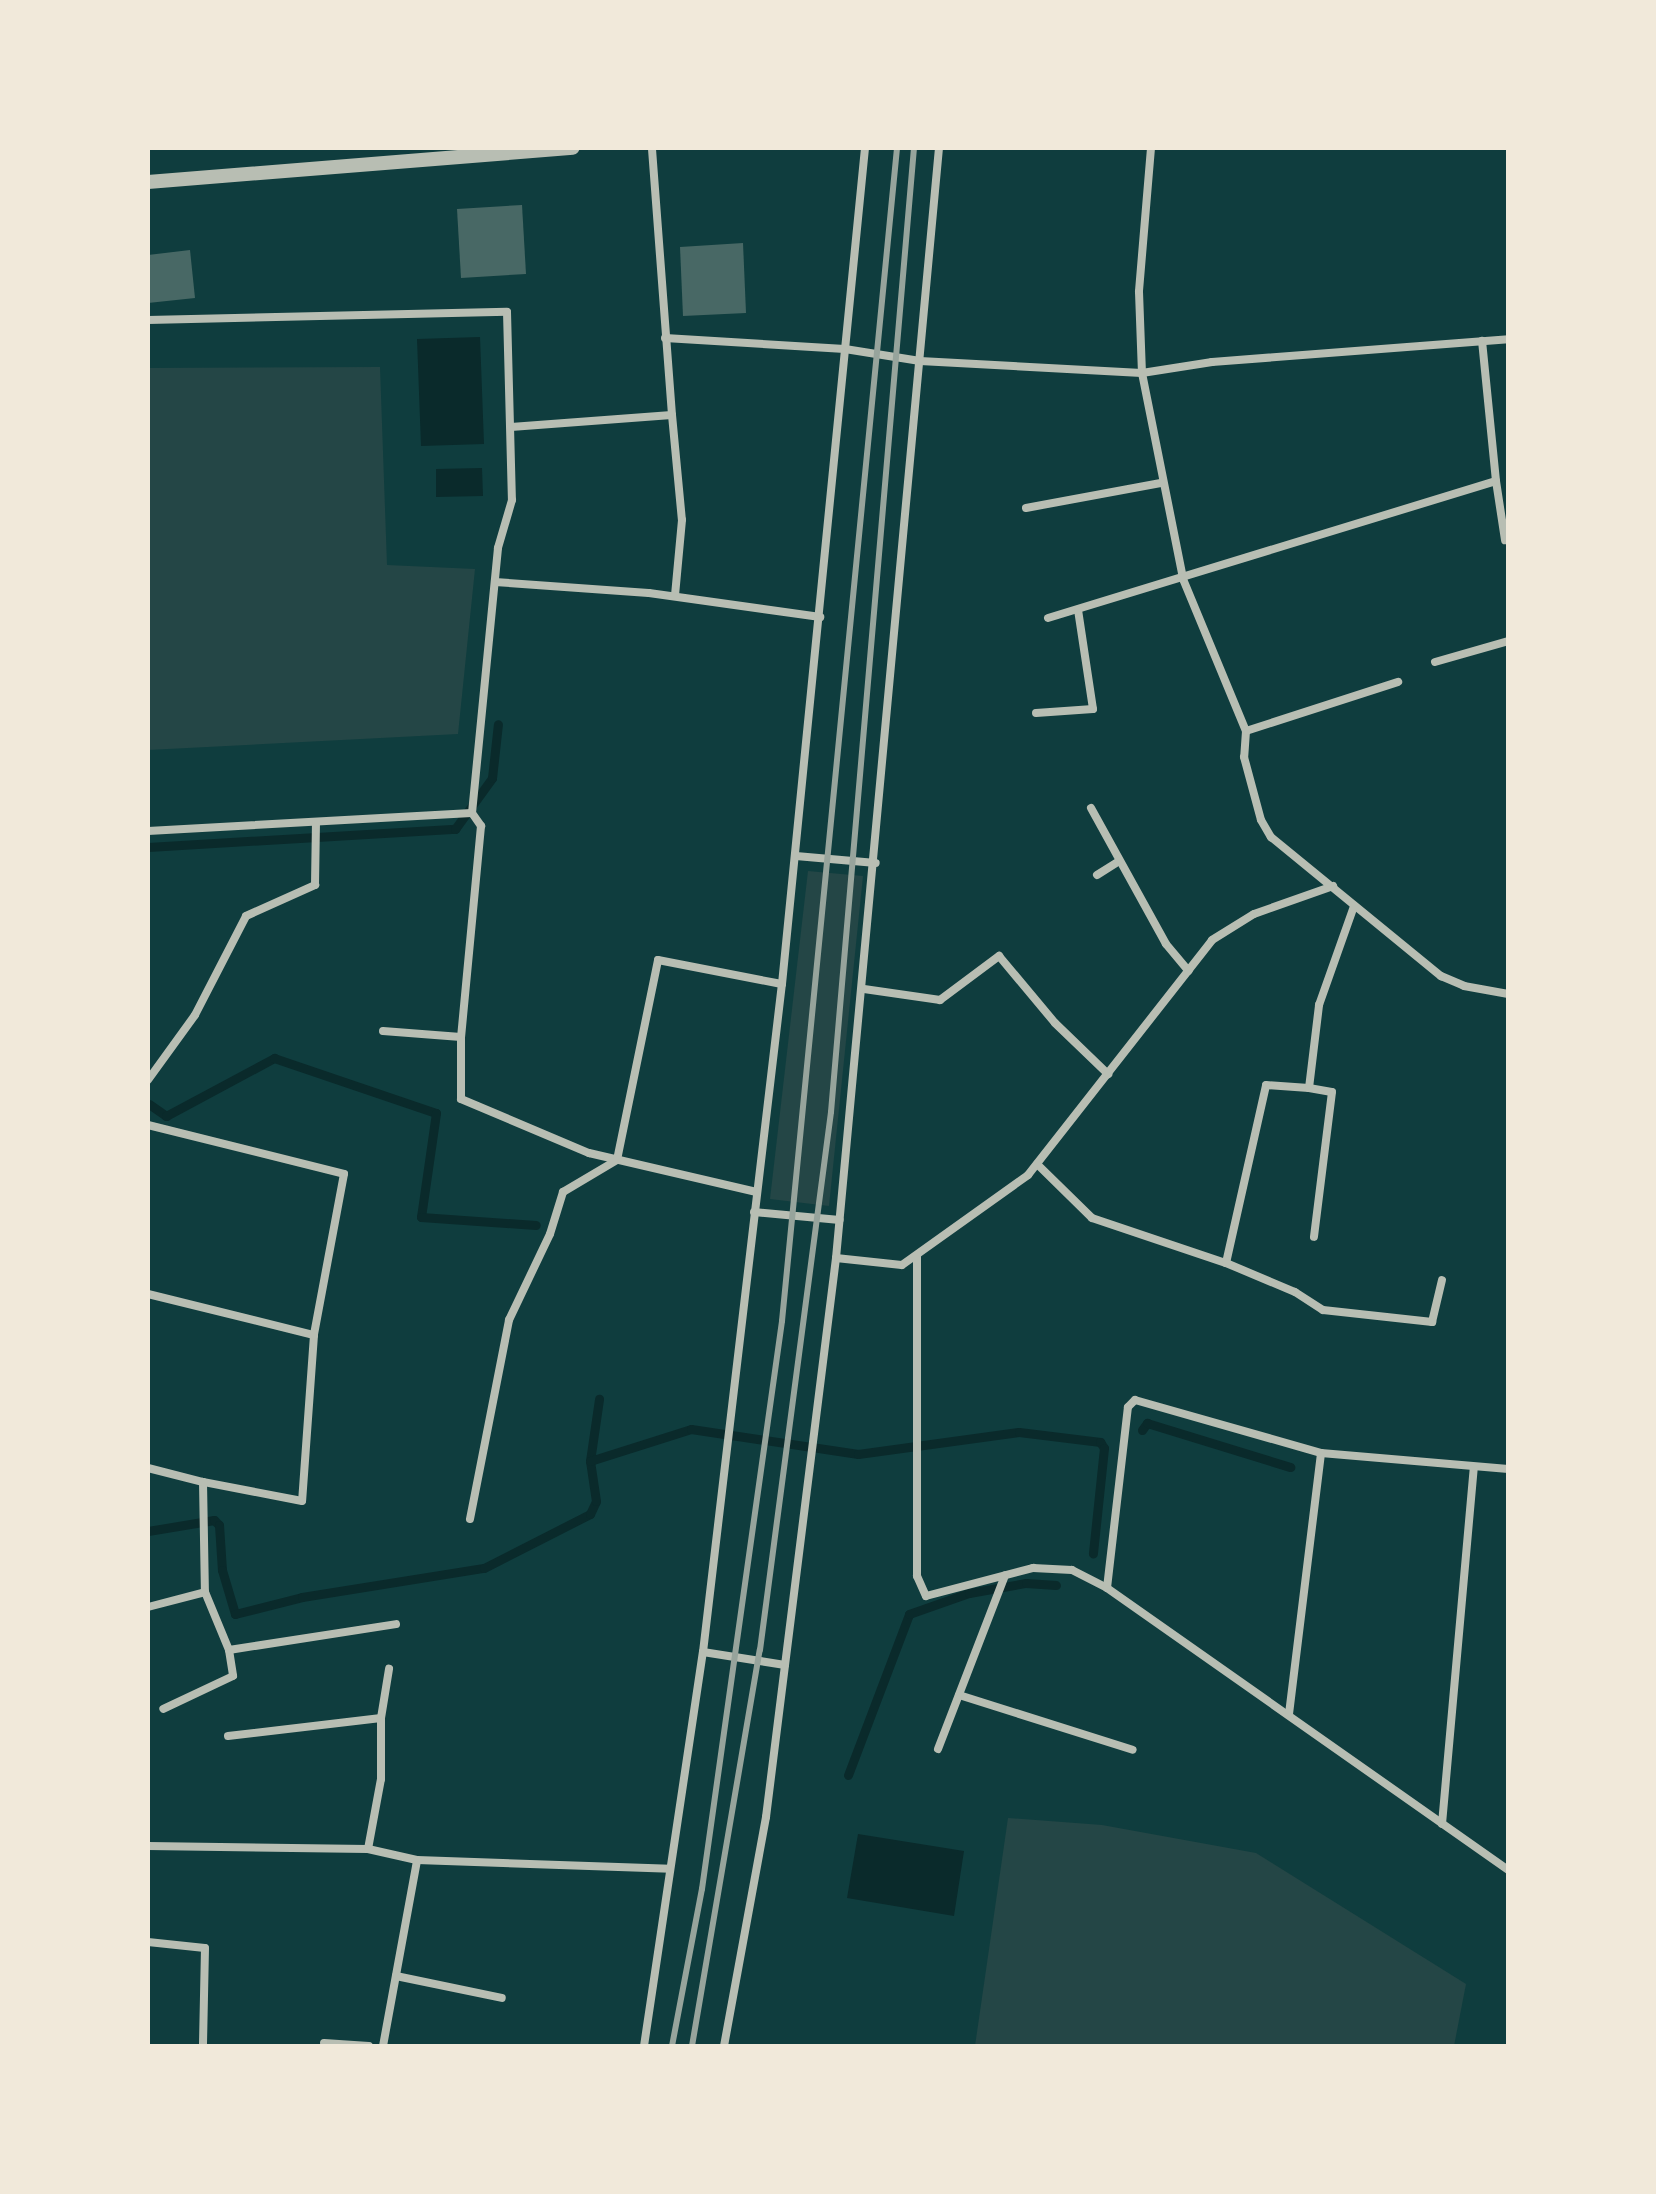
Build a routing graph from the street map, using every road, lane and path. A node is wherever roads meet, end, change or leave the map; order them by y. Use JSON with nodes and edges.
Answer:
{"nodes":[{"id":1,"x":573,"y":148,"type":"edge"},
{"id":2,"x":652,"y":148,"type":"edge"},
{"id":3,"x":865,"y":148,"type":"edge"},
{"id":4,"x":939,"y":148,"type":"edge"},
{"id":5,"x":1151,"y":148,"type":"edge"},
{"id":6,"x":148,"y":182,"type":"edge"},
{"id":7,"x":148,"y":320,"type":"edge"},
{"id":8,"x":665,"y":338,"type":"junction"},
{"id":9,"x":1508,"y":339,"type":"edge"},
{"id":10,"x":1482,"y":341,"type":"junction"},
{"id":11,"x":845,"y":349,"type":"junction"},
{"id":12,"x":920,"y":361,"type":"junction"},
{"id":13,"x":1142,"y":373,"type":"junction"},
{"id":14,"x":672,"y":415,"type":"junction"},
{"id":15,"x":511,"y":427,"type":"junction"},
{"id":16,"x":1496,"y":481,"type":"junction"},
{"id":17,"x":1161,"y":483,"type":"junction"},
{"id":18,"x":1026,"y":508,"type":"dead end"},
{"id":19,"x":1505,"y":540,"type":"dead end"},
{"id":20,"x":1183,"y":579,"type":"junction"},
{"id":21,"x":495,"y":582,"type":"junction"},
{"id":22,"x":675,"y":596,"type":"junction"},
{"id":23,"x":1078,"y":610,"type":"junction"},
{"id":24,"x":820,"y":617,"type":"junction"},
{"id":25,"x":1048,"y":618,"type":"dead end"},
{"id":26,"x":1508,"y":641,"type":"edge"},
{"id":27,"x":1435,"y":662,"type":"dead end"},
{"id":28,"x":1398,"y":682,"type":"dead end"},
{"id":29,"x":1036,"y":713,"type":"dead end"},
{"id":30,"x":1246,"y":731,"type":"junction"},
{"id":31,"x":1091,"y":808,"type":"dead end"},
{"id":32,"x":472,"y":813,"type":"junction"},
{"id":33,"x":316,"y":823,"type":"junction"},
{"id":34,"x":148,"y":831,"type":"edge"},
{"id":35,"x":796,"y":856,"type":"junction"},
{"id":36,"x":1119,"y":861,"type":"junction"},
{"id":37,"x":876,"y":863,"type":"junction"},
{"id":38,"x":1097,"y":875,"type":"dead end"},
{"id":39,"x":1333,"y":886,"type":"junction"},
{"id":40,"x":1354,"y":906,"type":"junction"},
{"id":41,"x":1189,"y":971,"type":"junction"},
{"id":42,"x":782,"y":984,"type":"junction"},
{"id":43,"x":864,"y":989,"type":"junction"},
{"id":44,"x":1508,"y":994,"type":"edge"},
{"id":45,"x":383,"y":1031,"type":"dead end"},
{"id":46,"x":461,"y":1037,"type":"junction"},
{"id":47,"x":1108,"y":1074,"type":"junction"},
{"id":48,"x":148,"y":1080,"type":"edge"},
{"id":49,"x":1309,"y":1088,"type":"junction"},
{"id":50,"x":148,"y":1125,"type":"edge"},
{"id":51,"x":617,"y":1160,"type":"junction"},
{"id":52,"x":1037,"y":1164,"type":"junction"},
{"id":53,"x":757,"y":1192,"type":"junction"},
{"id":54,"x":754,"y":1212,"type":"junction"},
{"id":55,"x":840,"y":1220,"type":"junction"},
{"id":56,"x":1314,"y":1237,"type":"dead end"},
{"id":57,"x":917,"y":1256,"type":"junction"},
{"id":58,"x":836,"y":1258,"type":"junction"},
{"id":59,"x":1226,"y":1263,"type":"junction"},
{"id":60,"x":1442,"y":1280,"type":"dead end"},
{"id":61,"x":148,"y":1294,"type":"edge"},
{"id":62,"x":314,"y":1335,"type":"junction"},
{"id":63,"x":1321,"y":1453,"type":"junction"},
{"id":64,"x":1474,"y":1467,"type":"junction"},
{"id":65,"x":148,"y":1468,"type":"edge"},
{"id":66,"x":1508,"y":1469,"type":"edge"},
{"id":67,"x":203,"y":1482,"type":"junction"},
{"id":68,"x":470,"y":1519,"type":"dead end"},
{"id":69,"x":1005,"y":1575,"type":"junction"},
{"id":70,"x":1107,"y":1588,"type":"junction"},
{"id":71,"x":205,"y":1592,"type":"junction"},
{"id":72,"x":148,"y":1607,"type":"edge"},
{"id":73,"x":396,"y":1624,"type":"dead end"},
{"id":74,"x":229,"y":1650,"type":"junction"},
{"id":75,"x":703,"y":1652,"type":"junction"},
{"id":76,"x":785,"y":1665,"type":"junction"},
{"id":77,"x":389,"y":1669,"type":"dead end"},
{"id":78,"x":959,"y":1695,"type":"junction"},
{"id":79,"x":163,"y":1709,"type":"dead end"},
{"id":80,"x":1289,"y":1714,"type":"junction"},
{"id":81,"x":381,"y":1718,"type":"junction"},
{"id":82,"x":228,"y":1736,"type":"dead end"},
{"id":83,"x":938,"y":1749,"type":"dead end"},
{"id":84,"x":1133,"y":1750,"type":"dead end"},
{"id":85,"x":1442,"y":1824,"type":"junction"},
{"id":86,"x":148,"y":1846,"type":"edge"},
{"id":87,"x":368,"y":1849,"type":"junction"},
{"id":88,"x":417,"y":1860,"type":"junction"},
{"id":89,"x":670,"y":1869,"type":"junction"},
{"id":90,"x":1508,"y":1870,"type":"edge"},
{"id":91,"x":148,"y":1942,"type":"edge"},
{"id":92,"x":396,"y":1976,"type":"junction"},
{"id":93,"x":502,"y":1998,"type":"dead end"},
{"id":94,"x":324,"y":2043,"type":"dead end"},
{"id":95,"x":203,"y":2046,"type":"edge"},
{"id":96,"x":369,"y":2046,"type":"edge"},
{"id":97,"x":383,"y":2046,"type":"edge"},
{"id":98,"x":644,"y":2046,"type":"edge"},
{"id":99,"x":724,"y":2046,"type":"edge"}],
"edges":[{"from":1,"to":6,"type":"street"},
{"from":2,"to":8,"type":"street"},
{"from":3,"to":11,"type":"street"},
{"from":4,"to":12,"type":"street"},
{"from":5,"to":13,"type":"street"},
{"from":7,"to":15,"type":"street"},
{"from":8,"to":11,"type":"street"},
{"from":8,"to":14,"type":"street"},
{"from":9,"to":10,"type":"street"},
{"from":10,"to":13,"type":"street"},
{"from":10,"to":16,"type":"street"},
{"from":11,"to":12,"type":"street"},
{"from":11,"to":24,"type":"street"},
{"from":12,"to":13,"type":"street"},
{"from":12,"to":37,"type":"street"},
{"from":13,"to":17,"type":"street"},
{"from":14,"to":15,"type":"street"},
{"from":14,"to":22,"type":"street"},
{"from":15,"to":21,"type":"street"},
{"from":16,"to":19,"type":"street"},
{"from":16,"to":20,"type":"street"},
{"from":17,"to":18,"type":"street"},
{"from":17,"to":20,"type":"street"},
{"from":20,"to":23,"type":"street"},
{"from":20,"to":30,"type":"street"},
{"from":21,"to":22,"type":"street"},
{"from":21,"to":32,"type":"street"},
{"from":22,"to":24,"type":"street"},
{"from":23,"to":25,"type":"street"},
{"from":23,"to":29,"type":"street"},
{"from":24,"to":35,"type":"street"},
{"from":26,"to":27,"type":"street"},
{"from":28,"to":30,"type":"street"},
{"from":30,"to":39,"type":"street"},
{"from":31,"to":36,"type":"street"},
{"from":32,"to":33,"type":"street"},
{"from":32,"to":46,"type":"street"},
{"from":33,"to":34,"type":"street"},
{"from":33,"to":48,"type":"street"},
{"from":35,"to":37,"type":"street"},
{"from":35,"to":42,"type":"street"},
{"from":36,"to":38,"type":"street"},
{"from":36,"to":41,"type":"street"},
{"from":37,"to":43,"type":"street"},
{"from":39,"to":40,"type":"street"},
{"from":39,"to":41,"type":"street"},
{"from":40,"to":44,"type":"street"},
{"from":40,"to":49,"type":"street"},
{"from":41,"to":47,"type":"street"},
{"from":42,"to":51,"type":"street"},
{"from":42,"to":53,"type":"street"},
{"from":43,"to":47,"type":"street"},
{"from":43,"to":55,"type":"street"},
{"from":45,"to":46,"type":"street"},
{"from":46,"to":51,"type":"street"},
{"from":47,"to":52,"type":"street"},
{"from":49,"to":56,"type":"street"},
{"from":49,"to":59,"type":"street"},
{"from":50,"to":62,"type":"street"},
{"from":51,"to":53,"type":"street"},
{"from":51,"to":68,"type":"street"},
{"from":52,"to":57,"type":"street"},
{"from":52,"to":59,"type":"street"},
{"from":53,"to":54,"type":"street"},
{"from":54,"to":55,"type":"street"},
{"from":54,"to":75,"type":"street"},
{"from":55,"to":58,"type":"street"},
{"from":57,"to":58,"type":"street"},
{"from":57,"to":69,"type":"street"},
{"from":58,"to":76,"type":"street"},
{"from":59,"to":60,"type":"street"},
{"from":61,"to":62,"type":"street"},
{"from":62,"to":67,"type":"street"},
{"from":63,"to":64,"type":"street"},
{"from":63,"to":70,"type":"street"},
{"from":63,"to":80,"type":"street"},
{"from":64,"to":66,"type":"street"},
{"from":64,"to":85,"type":"street"},
{"from":65,"to":67,"type":"street"},
{"from":67,"to":71,"type":"street"},
{"from":69,"to":70,"type":"street"},
{"from":69,"to":78,"type":"street"},
{"from":70,"to":80,"type":"street"},
{"from":71,"to":72,"type":"street"},
{"from":71,"to":74,"type":"street"},
{"from":73,"to":74,"type":"street"},
{"from":74,"to":79,"type":"street"},
{"from":75,"to":76,"type":"street"},
{"from":75,"to":89,"type":"street"},
{"from":76,"to":99,"type":"street"},
{"from":77,"to":81,"type":"street"},
{"from":78,"to":83,"type":"street"},
{"from":78,"to":84,"type":"street"},
{"from":80,"to":85,"type":"street"},
{"from":81,"to":82,"type":"street"},
{"from":81,"to":87,"type":"street"},
{"from":85,"to":90,"type":"street"},
{"from":86,"to":87,"type":"street"},
{"from":87,"to":88,"type":"street"},
{"from":88,"to":89,"type":"street"},
{"from":88,"to":92,"type":"street"},
{"from":89,"to":98,"type":"street"},
{"from":91,"to":95,"type":"street"},
{"from":92,"to":93,"type":"street"},
{"from":92,"to":97,"type":"street"},
{"from":94,"to":96,"type":"street"}]}
